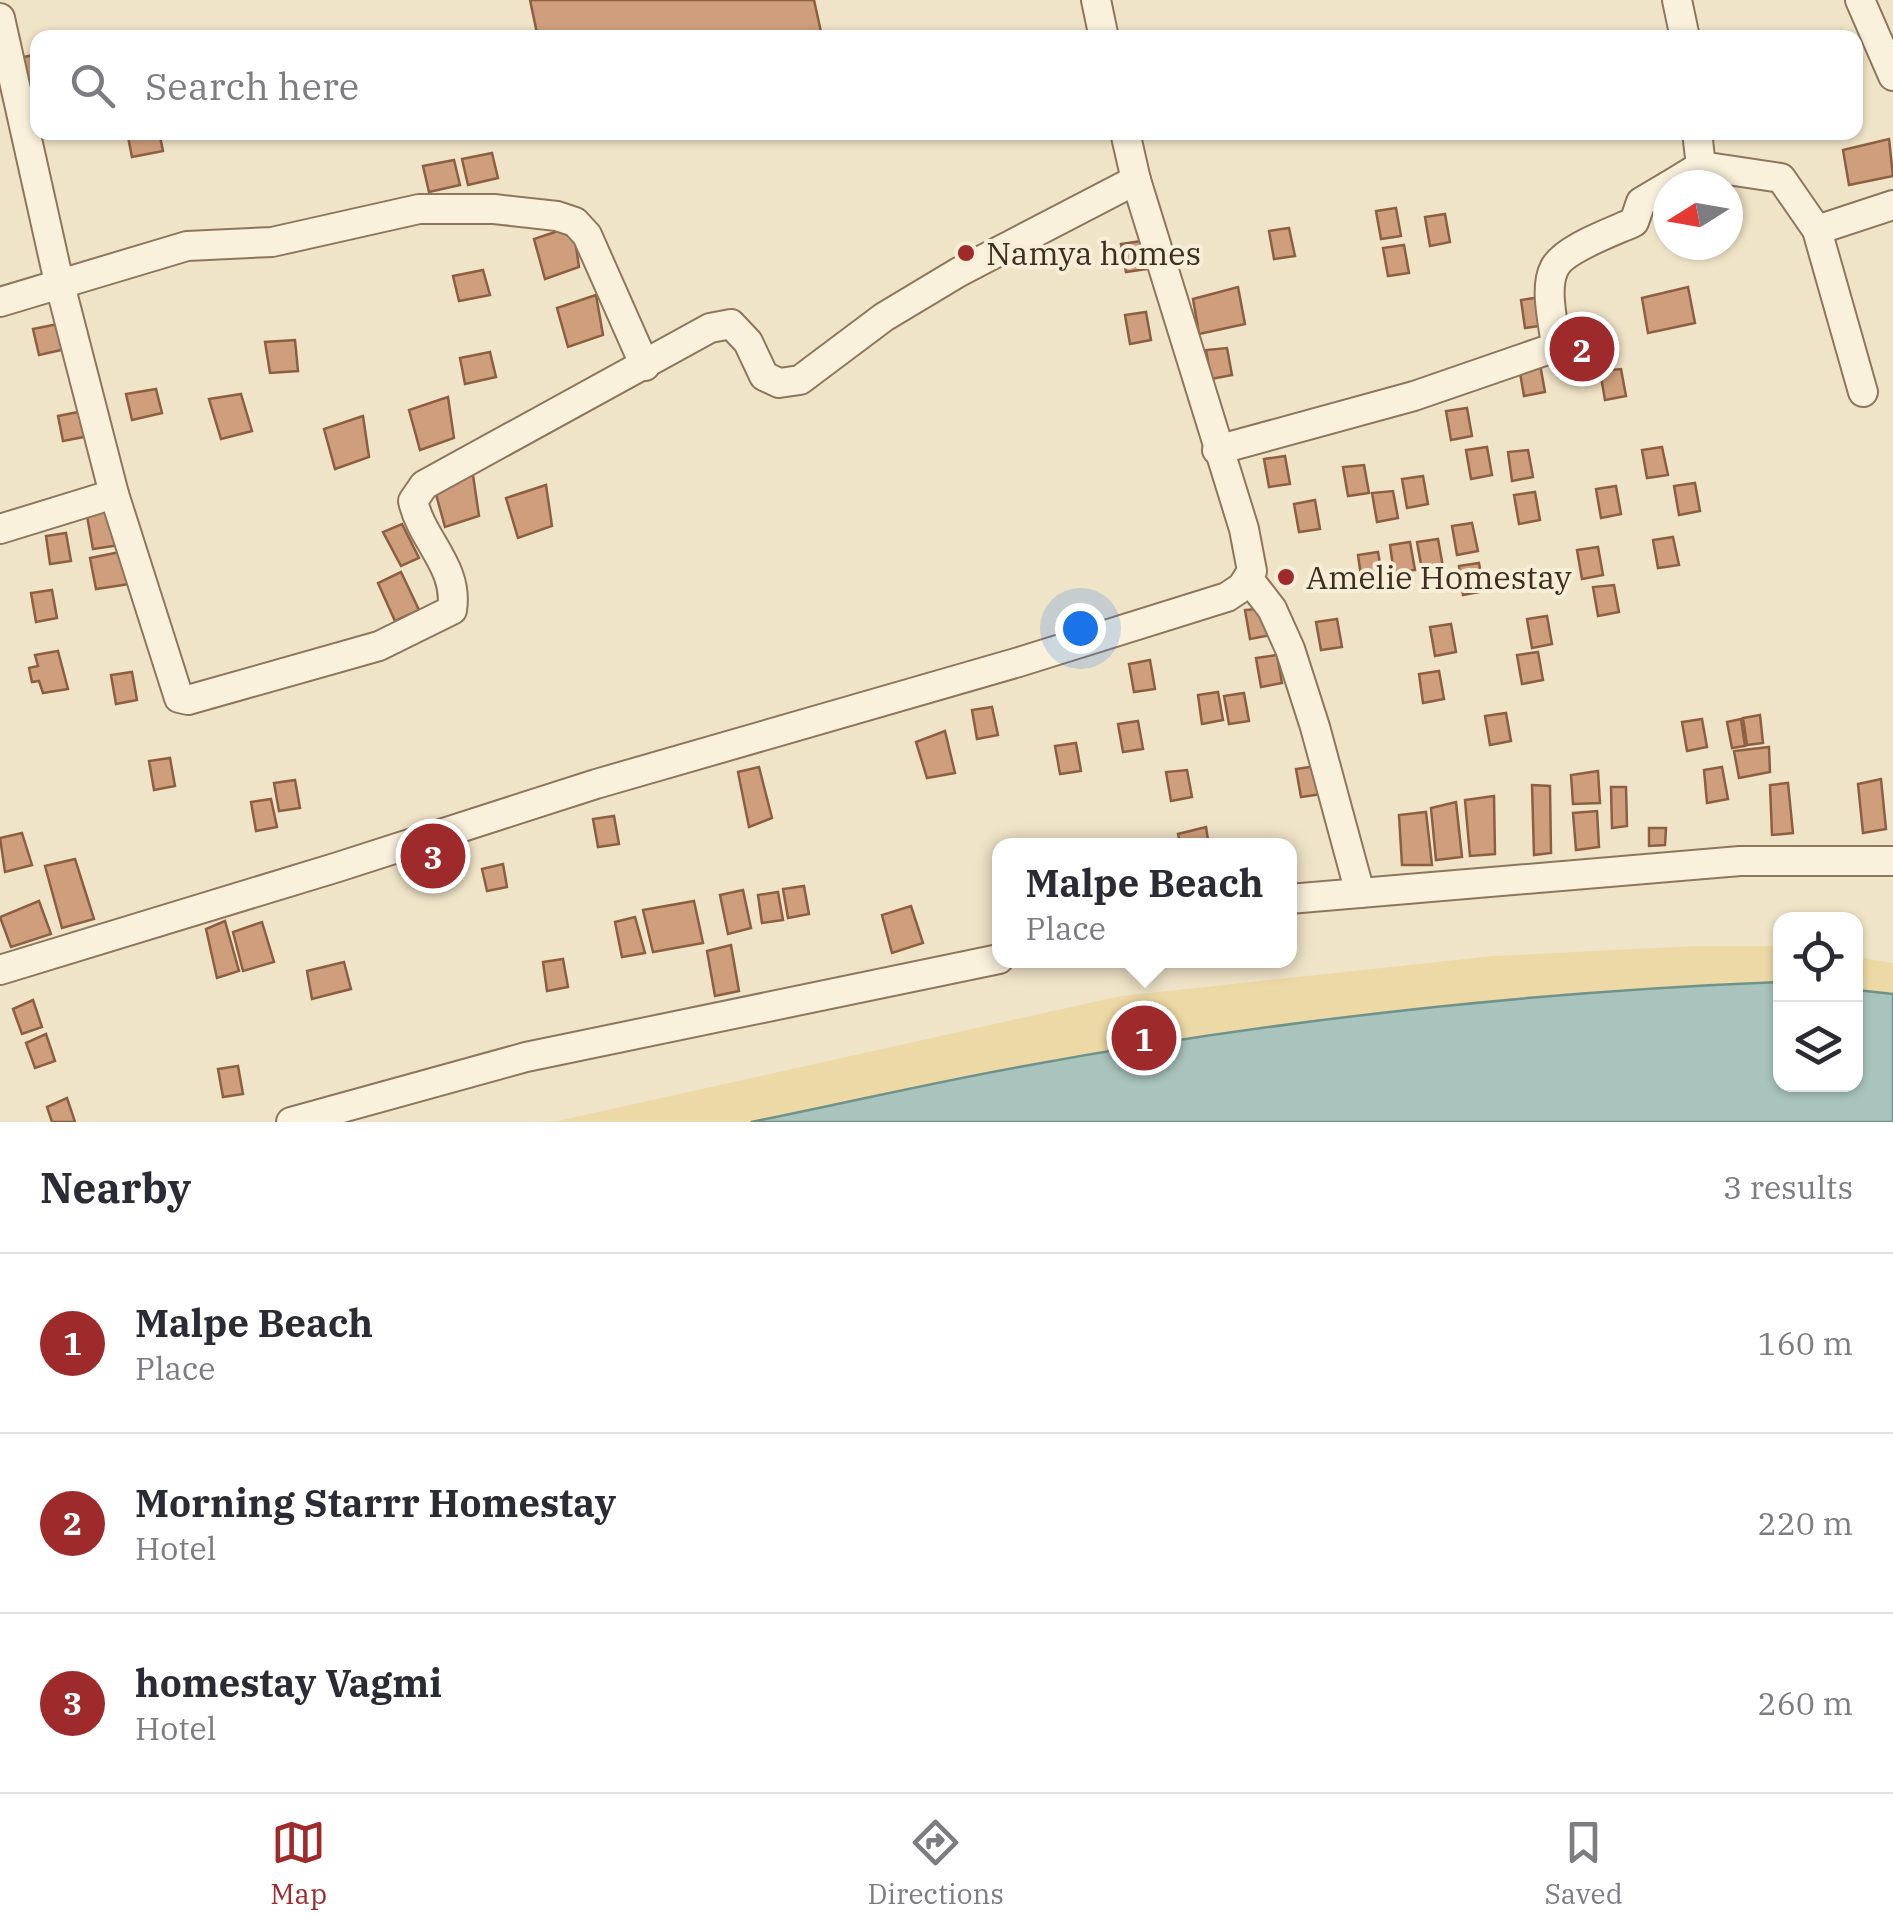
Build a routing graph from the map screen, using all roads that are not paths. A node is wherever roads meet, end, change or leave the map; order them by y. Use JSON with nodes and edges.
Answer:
{"nodes":[{"id":1,"x":1096,"y":0,"type":"edge"},
{"id":2,"x":1676,"y":0,"type":"edge"},
{"id":3,"x":1860,"y":0,"type":"edge"},
{"id":4,"x":0,"y":18,"type":"edge"},
{"id":5,"x":1102,"y":30,"type":"edge"},
{"id":6,"x":1683,"y":30,"type":"edge"},
{"id":7,"x":1893,"y":76,"type":"edge"},
{"id":8,"x":1127,"y":140,"type":"edge"},
{"id":9,"x":1698,"y":140,"type":"edge"},
{"id":10,"x":1701,"y":166,"type":"junction"},
{"id":11,"x":1695,"y":170,"type":"edge"},
{"id":12,"x":1136,"y":180,"type":"junction"},
{"id":13,"x":1653,"y":195,"type":"edge"},
{"id":14,"x":1893,"y":205,"type":"edge"},
{"id":15,"x":1816,"y":230,"type":"junction"},
{"id":16,"x":60,"y":284,"type":"junction"},
{"id":17,"x":0,"y":302,"type":"edge"},
{"id":18,"x":645,"y":366,"type":"junction"},
{"id":19,"x":1864,"y":392,"type":"dead end"},
{"id":20,"x":1217,"y":450,"type":"junction"},
{"id":21,"x":114,"y":494,"type":"junction"},
{"id":22,"x":0,"y":528,"type":"edge"},
{"id":23,"x":1248,"y":578,"type":"junction"},
{"id":24,"x":1893,"y":861,"type":"edge"},
{"id":25,"x":1360,"y":893,"type":"junction"},
{"id":26,"x":1297,"y":899,"type":"edge"},
{"id":27,"x":992,"y":960,"type":"edge"},
{"id":28,"x":0,"y":970,"type":"edge"},
{"id":29,"x":291,"y":1122,"type":"edge"}],
"edges":[{"from":1,"to":5,"type":"street"},
{"from":2,"to":6,"type":"street"},
{"from":3,"to":7,"type":"street"},
{"from":4,"to":16,"type":"street"},
{"from":8,"to":12,"type":"street"},
{"from":9,"to":10,"type":"street"},
{"from":10,"to":11,"type":"street"},
{"from":10,"to":15,"type":"street"},
{"from":12,"to":18,"type":"street"},
{"from":12,"to":20,"type":"street"},
{"from":13,"to":20,"type":"street"},
{"from":14,"to":15,"type":"street"},
{"from":15,"to":19,"type":"street"},
{"from":16,"to":17,"type":"street"},
{"from":16,"to":18,"type":"street"},
{"from":16,"to":21,"type":"street"},
{"from":18,"to":21,"type":"street"},
{"from":20,"to":23,"type":"street"},
{"from":21,"to":22,"type":"street"},
{"from":23,"to":25,"type":"street"},
{"from":23,"to":28,"type":"street"},
{"from":24,"to":25,"type":"street"},
{"from":25,"to":26,"type":"street"},
{"from":27,"to":29,"type":"street"}]}
